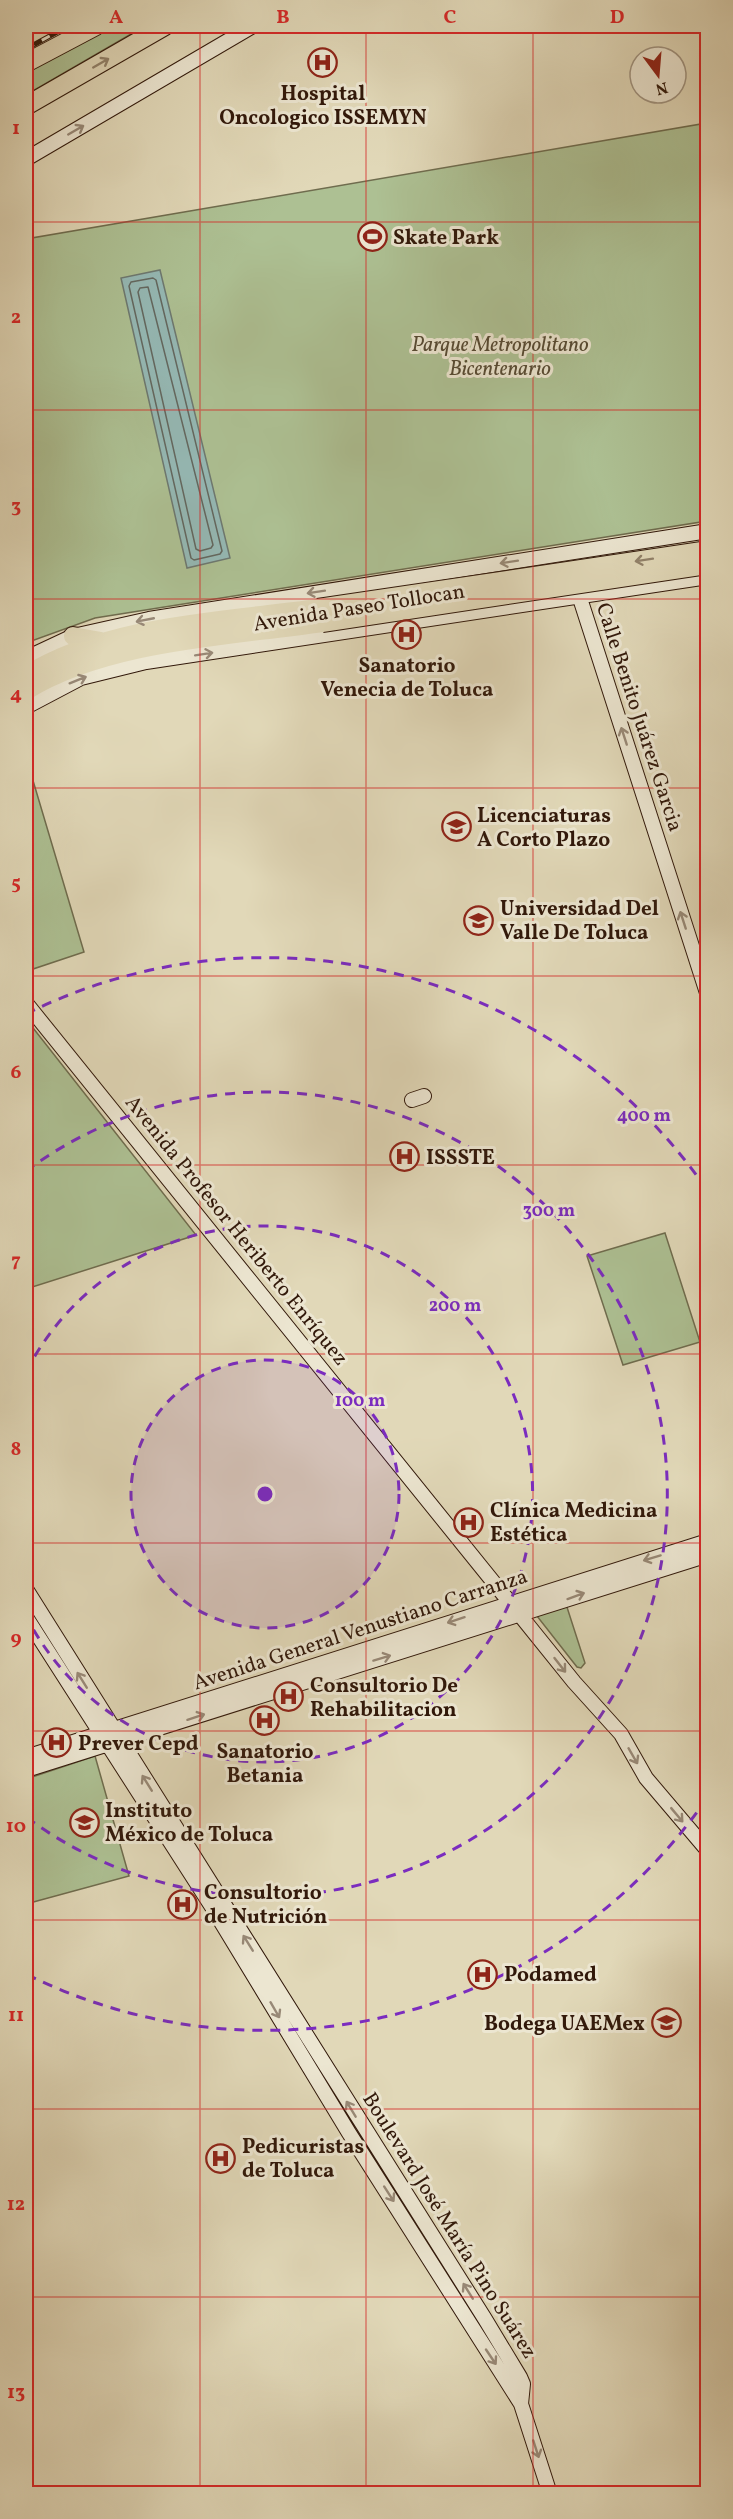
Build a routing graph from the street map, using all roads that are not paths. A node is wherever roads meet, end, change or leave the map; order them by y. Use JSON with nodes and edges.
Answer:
{"nodes":[{"id":1,"x":96,"y":26,"type":"edge"},
{"id":2,"x":166,"y":26,"type":"edge"},
{"id":3,"x":253,"y":26,"type":"edge"},
{"id":4,"x":26,"y":63,"type":"edge"},
{"id":5,"x":26,"y":106,"type":"edge"},
{"id":6,"x":26,"y":159,"type":"edge"},
{"id":7,"x":708,"y":531,"type":"edge"},
{"id":8,"x":607,"y":546,"type":"junction"},
{"id":9,"x":566,"y":553,"type":"junction"},
{"id":10,"x":706,"y":558,"type":"edge"},
{"id":11,"x":708,"y":577,"type":"edge"},
{"id":12,"x":613,"y":591,"type":"junction"},
{"id":13,"x":579,"y":596,"type":"junction"},
{"id":14,"x":320,"y":615,"type":"junction"},
{"id":15,"x":67,"y":638,"type":"junction"},
{"id":16,"x":102,"y":642,"type":"junction"},
{"id":17,"x":175,"y":644,"type":"junction"},
{"id":18,"x":26,"y":658,"type":"edge"},
{"id":19,"x":50,"y":660,"type":"junction"},
{"id":20,"x":146,"y":662,"type":"junction"},
{"id":21,"x":26,"y":675,"type":"edge"},
{"id":22,"x":26,"y":692,"type":"edge"},
{"id":23,"x":26,"y":707,"type":"edge"},
{"id":24,"x":708,"y":996,"type":"edge"},
{"id":25,"x":26,"y":1003,"type":"edge"},
{"id":26,"x":708,"y":1541,"type":"edge"},
{"id":27,"x":708,"y":1555,"type":"edge"},
{"id":28,"x":26,"y":1589,"type":"edge"},
{"id":29,"x":511,"y":1602,"type":"junction"},
{"id":30,"x":520,"y":1614,"type":"junction"},
{"id":31,"x":26,"y":1617,"type":"edge"},
{"id":32,"x":110,"y":1737,"type":"junction"},
{"id":33,"x":26,"y":1757,"type":"edge"},
{"id":34,"x":26,"y":1770,"type":"edge"},
{"id":35,"x":708,"y":1851,"type":"edge"},
{"id":36,"x":485,"y":2319,"type":"junction"},
{"id":37,"x":471,"y":2328,"type":"junction"},
{"id":38,"x":521,"y":2404,"type":"junction"},
{"id":39,"x":550,"y":2493,"type":"edge"}],
"edges":[{"from":1,"to":4,"type":"highway"},
{"from":5,"to":2,"type":"highway","one_way":true},
{"from":6,"to":3,"type":"main road","one_way":true},
{"from":7,"to":8,"type":"main road","name":"Avenida Paseo Tollocan"},
{"from":8,"to":9,"type":"main road","name":"Avenida Paseo Tollocan"},
{"from":8,"to":12,"type":"main road"},
{"from":9,"to":13,"type":"main road","name":"Calle Benito Juárez Garcia"},
{"from":9,"to":15,"type":"main road","name":"Avenida Paseo Tollocan","one_way":true},
{"from":10,"to":14,"type":"highway","name":"Avenida Paseo Tollocan","bridge":true},
{"from":11,"to":12,"type":"main road","name":"Avenida Paseo Tollocan"},
{"from":12,"to":13,"type":"main road","name":"Avenida Paseo Tollocan"},
{"from":20,"to":13,"type":"main road","name":"Avenida Paseo Tollocan","one_way":true},
{"from":24,"to":13,"type":"main road","name":"Calle Benito Juárez Garcia","one_way":true},
{"from":14,"to":16,"type":"highway","name":"Avenida Paseo Tollocan"},
{"from":14,"to":17,"type":"highway","name":"Avenida Paseo Tollocan"},
{"from":15,"to":16,"type":"highway"},
{"from":15,"to":18,"type":"main road","name":"Avenida Paseo Tollocan"},
{"from":15,"to":19,"type":"highway"},
{"from":16,"to":19,"type":"highway","name":"Avenida Paseo Tollocan"},
{"from":17,"to":20,"type":"highway"},
{"from":17,"to":22,"type":"highway","name":"Avenida Paseo Tollocan"},
{"from":19,"to":21,"type":"highway","name":"Avenida Paseo Tollocan"},
{"from":23,"to":20,"type":"main road","name":"Avenida Paseo Tollocan","one_way":true},
{"from":25,"to":29,"type":"main road","name":"Avenida Profesor Heriberto Enríquez"},
{"from":26,"to":29,"type":"main road","name":"Avenida General Venustiano Carranza","one_way":true},
{"from":30,"to":27,"type":"main road","name":"Avenida General Venustiano Carranza","one_way":true},
{"from":32,"to":28,"type":"main road","name":"Boulevard José María Pino Suárez","one_way":true},
{"from":29,"to":30,"type":"main road","name":"Avenida Profesor Heriberto Enríquez"},
{"from":29,"to":32,"type":"main road","name":"Avenida General Venustiano Carranza","one_way":true},
{"from":32,"to":30,"type":"main road","name":"Avenida General Venustiano Carranza","one_way":true},
{"from":30,"to":35,"type":"main road","name":"Avenida Profesor Heriberto Enríquez","one_way":true},
{"from":31,"to":32,"type":"main road","name":"Boulevard José María Pino Suárez"},
{"from":32,"to":33,"type":"main road","name":"Avenida General Venustiano Carranza"},
{"from":32,"to":34,"type":"main road","name":"Avenida General Venustiano Carranza"},
{"from":36,"to":32,"type":"main road","name":"Boulevard José María Pino Suárez","one_way":true},
{"from":32,"to":37,"type":"main road","name":"Boulevard José María Pino Suárez","one_way":true},
{"from":36,"to":37,"type":"main road"},
{"from":36,"to":38,"type":"main road","name":"Boulevard José María Pino Suárez"},
{"from":37,"to":38,"type":"main road","name":"Boulevard José María Pino Suárez","one_way":true},
{"from":38,"to":39,"type":"main road","one_way":true}]}
